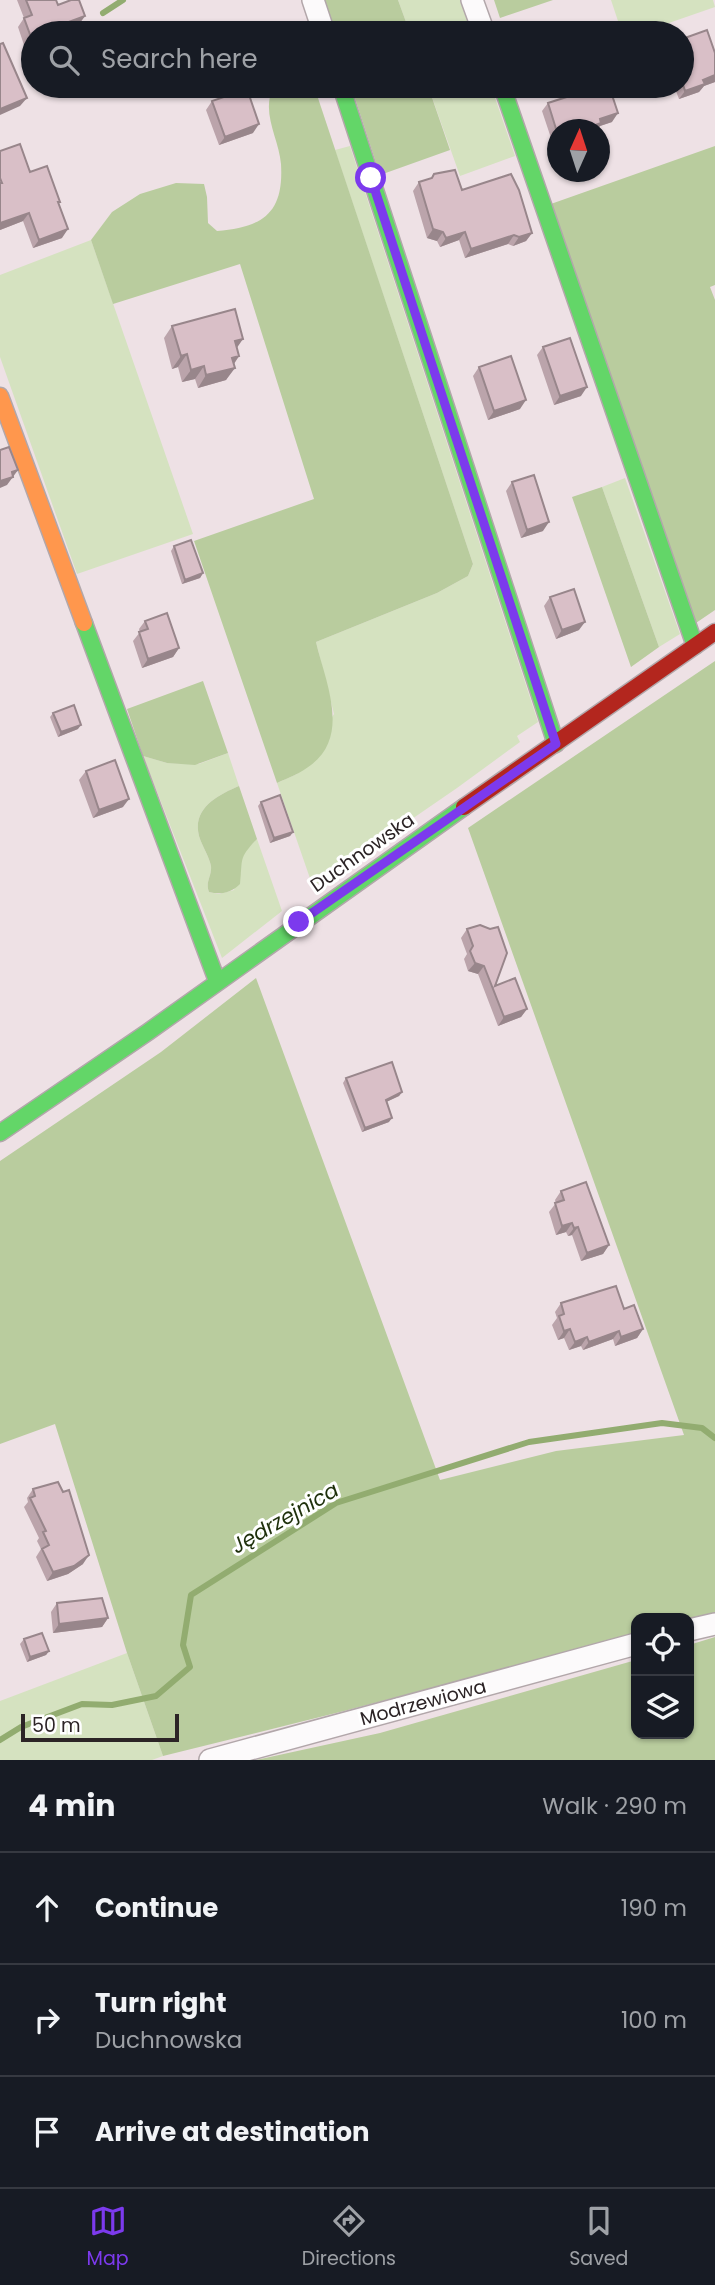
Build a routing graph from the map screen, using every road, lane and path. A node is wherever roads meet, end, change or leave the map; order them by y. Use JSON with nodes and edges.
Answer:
{"nodes":[{"id":1,"x":313,"y":0,"type":"edge"},
{"id":2,"x":472,"y":0,"type":"edge"},
{"id":3,"x":320,"y":21,"type":"edge"},
{"id":4,"x":480,"y":21,"type":"edge"},
{"id":5,"x":345,"y":98,"type":"edge"},
{"id":6,"x":506,"y":98,"type":"edge"},
{"id":7,"x":0,"y":396,"type":"edge"},
{"id":8,"x":715,"y":632,"type":"edge"},
{"id":9,"x":695,"y":646,"type":"junction"},
{"id":10,"x":556,"y":744,"type":"junction"},
{"id":11,"x":217,"y":981,"type":"junction"},
{"id":12,"x":0,"y":1133,"type":"edge"},
{"id":13,"x":715,"y":1624,"type":"edge"},
{"id":14,"x":694,"y":1629,"type":"edge"},
{"id":15,"x":631,"y":1645,"type":"edge"},
{"id":16,"x":210,"y":1760,"type":"edge"}],
"edges":[{"from":1,"to":3,"type":"street"},
{"from":2,"to":4,"type":"street"},
{"from":5,"to":10,"type":"street"},
{"from":6,"to":9,"type":"street"},
{"from":7,"to":11,"type":"street"},
{"from":8,"to":9,"type":"street","name":"Duchnowska"},
{"from":9,"to":10,"type":"street","name":"Duchnowska"},
{"from":10,"to":11,"type":"street","name":"Duchnowska"},
{"from":11,"to":12,"type":"street","name":"Duchnowska"},
{"from":13,"to":14,"type":"street"},
{"from":15,"to":16,"type":"street","name":"Modrzewiowa"}]}
